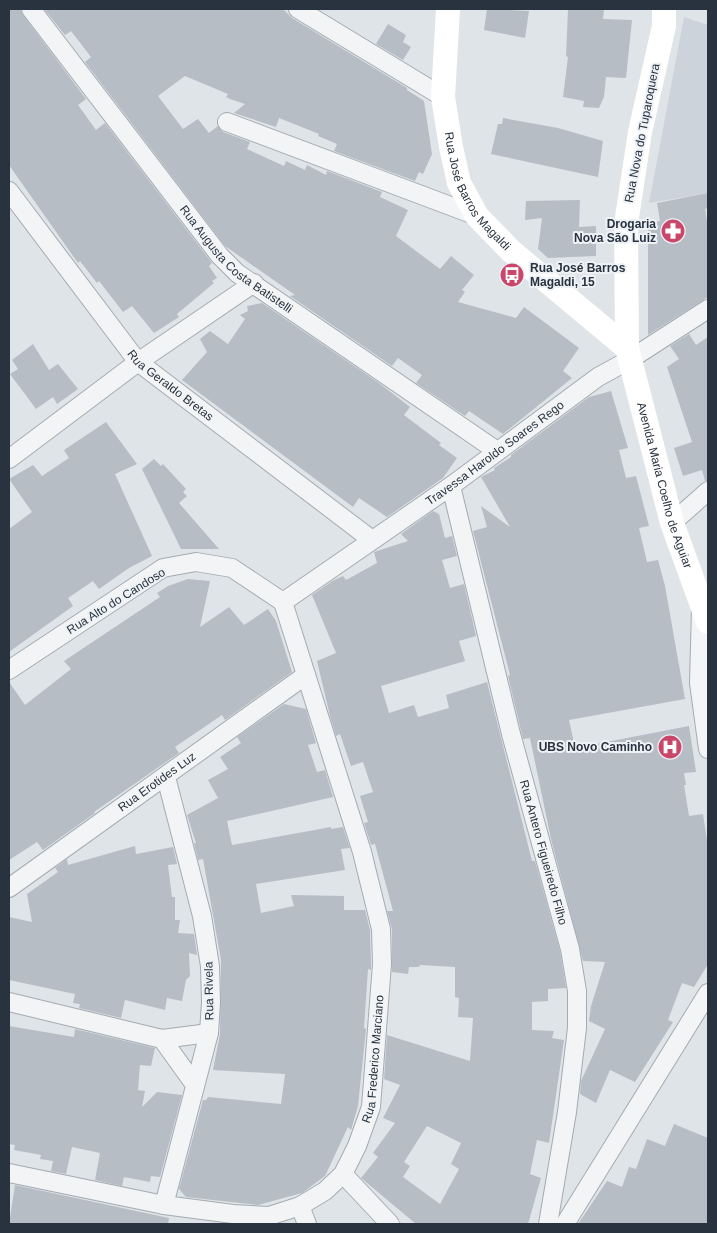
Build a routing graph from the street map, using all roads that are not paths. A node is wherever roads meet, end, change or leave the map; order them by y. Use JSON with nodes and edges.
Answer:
{"nodes":[{"id":1,"x":31,"y":9,"type":"edge"},
{"id":2,"x":298,"y":9,"type":"edge"},
{"id":3,"x":448,"y":9,"type":"edge"},
{"id":4,"x":664,"y":9,"type":"edge"},
{"id":5,"x":443,"y":97,"type":"junction"},
{"id":6,"x":227,"y":122,"type":"dead end"},
{"id":7,"x":9,"y":191,"type":"edge"},
{"id":8,"x":476,"y":216,"type":"junction"},
{"id":9,"x":254,"y":282,"type":"junction"},
{"id":10,"x":626,"y":295,"type":"junction"},
{"id":11,"x":708,"y":309,"type":"edge"},
{"id":12,"x":589,"y":315,"type":"junction"},
{"id":13,"x":628,"y":354,"type":"junction"},
{"id":14,"x":138,"y":362,"type":"junction"},
{"id":15,"x":497,"y":451,"type":"junction"},
{"id":16,"x":9,"y":458,"type":"edge"},
{"id":17,"x":451,"y":486,"type":"junction"},
{"id":18,"x":708,"y":491,"type":"edge"},
{"id":19,"x":672,"y":523,"type":"junction"},
{"id":20,"x":372,"y":540,"type":"junction"},
{"id":21,"x":283,"y":602,"type":"junction"},
{"id":22,"x":705,"y":612,"type":"edge"},
{"id":23,"x":9,"y":670,"type":"edge"},
{"id":24,"x":306,"y":675,"type":"junction"},
{"id":25,"x":708,"y":749,"type":"edge"},
{"id":26,"x":166,"y":777,"type":"junction"},
{"id":27,"x":9,"y":888,"type":"edge"},
{"id":28,"x":708,"y":992,"type":"edge"},
{"id":29,"x":9,"y":1002,"type":"edge"},
{"id":30,"x":209,"y":1034,"type":"junction"},
{"id":31,"x":162,"y":1039,"type":"junction"},
{"id":32,"x":195,"y":1085,"type":"junction"},
{"id":33,"x":9,"y":1173,"type":"edge"},
{"id":34,"x":343,"y":1174,"type":"junction"},
{"id":35,"x":164,"y":1205,"type":"junction"},
{"id":36,"x":300,"y":1206,"type":"junction"},
{"id":37,"x":307,"y":1224,"type":"edge"},
{"id":38,"x":390,"y":1224,"type":"edge"},
{"id":39,"x":548,"y":1224,"type":"edge"},
{"id":40,"x":565,"y":1224,"type":"edge"}],
"edges":[{"from":1,"to":9,"type":"street","name":"Rua Augusta Costa Batistelli"},
{"from":2,"to":5,"type":"street"},
{"from":3,"to":5,"type":"main road","name":"Rua José Barros Magaldi"},
{"from":4,"to":10,"type":"main road","name":"Rua Nova do Tuparoquera"},
{"from":5,"to":8,"type":"main road","name":"Rua José Barros Magaldi"},
{"from":6,"to":8,"type":"street"},
{"from":7,"to":14,"type":"street","name":"Rua Geraldo Bretas"},
{"from":8,"to":12,"type":"main road","name":"Rua José Barros Magaldi"},
{"from":9,"to":14,"type":"street"},
{"from":9,"to":15,"type":"street","name":"Rua Augusta Costa Batistelli"},
{"from":10,"to":12,"type":"main road"},
{"from":10,"to":13,"type":"main road","name":"Rua Nova do Tuparoquera"},
{"from":11,"to":13,"type":"street","name":"Travessa Haroldo Soares Rego"},
{"from":12,"to":13,"type":"main road","name":"Rua José Barros Magaldi"},
{"from":13,"to":15,"type":"street","name":"Travessa Haroldo Soares Rego"},
{"from":13,"to":19,"type":"main road","name":"Avenida Maria Coelho de Aguiar"},
{"from":14,"to":16,"type":"street"},
{"from":14,"to":20,"type":"street","name":"Rua Geraldo Bretas"},
{"from":15,"to":17,"type":"street","name":"Travessa Haroldo Soares Rego"},
{"from":17,"to":20,"type":"street","name":"Travessa Haroldo Soares Rego"},
{"from":17,"to":39,"type":"street","name":"Rua Antero Figueiredo Filho"},
{"from":18,"to":19,"type":"street"},
{"from":19,"to":22,"type":"main road","name":"Avenida Maria Coelho de Aguiar"},
{"from":20,"to":21,"type":"street","name":"Travessa Haroldo Soares Rego"},
{"from":21,"to":23,"type":"street","name":"Rua Alto do Candoso"},
{"from":21,"to":24,"type":"street","name":"Rua Frederico Marciano"},
{"from":22,"to":25,"type":"street"},
{"from":24,"to":26,"type":"street","name":"Rua Erotides Luz"},
{"from":24,"to":34,"type":"street","name":"Rua Frederico Marciano"},
{"from":26,"to":27,"type":"street","name":"Rua Erotides Luz"},
{"from":26,"to":30,"type":"street","name":"Rua Rivela"},
{"from":28,"to":40,"type":"street"},
{"from":29,"to":31,"type":"street"},
{"from":30,"to":31,"type":"street"},
{"from":30,"to":32,"type":"street","name":"Rua Rivela"},
{"from":31,"to":32,"type":"street"},
{"from":32,"to":35,"type":"street","name":"Rua Rivela"},
{"from":33,"to":35,"type":"street","name":"Rua Frederico Marciano"},
{"from":34,"to":36,"type":"street","name":"Rua Frederico Marciano"},
{"from":34,"to":38,"type":"street"},
{"from":35,"to":36,"type":"street","name":"Rua Frederico Marciano"},
{"from":36,"to":37,"type":"street"}]}
